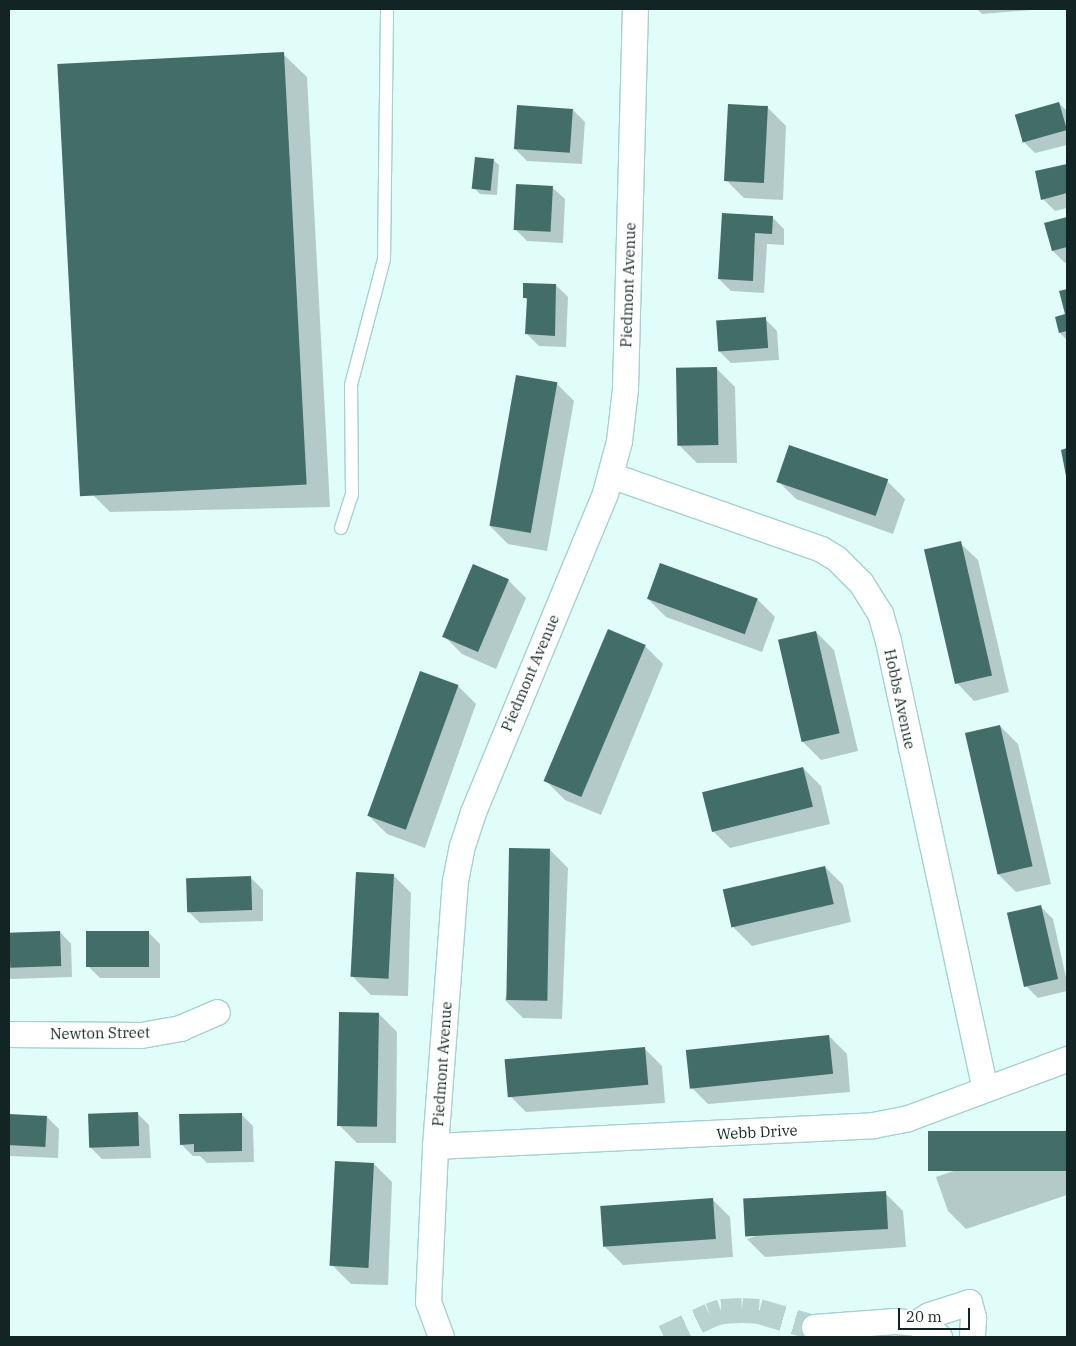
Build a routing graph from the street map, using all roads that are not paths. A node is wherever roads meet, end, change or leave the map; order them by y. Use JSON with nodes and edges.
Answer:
{"nodes":[{"id":1,"x":386,"y":9,"type":"edge"},
{"id":2,"x":636,"y":9,"type":"edge"},
{"id":3,"x":610,"y":475,"type":"junction"},
{"id":4,"x":341,"y":528,"type":"dead end"},
{"id":5,"x":217,"y":1012,"type":"dead end"},
{"id":6,"x":9,"y":1034,"type":"edge"},
{"id":7,"x":1067,"y":1059,"type":"edge"},
{"id":8,"x":984,"y":1090,"type":"junction"},
{"id":9,"x":435,"y":1146,"type":"junction"},
{"id":10,"x":916,"y":1323,"type":"junction"},
{"id":11,"x":814,"y":1327,"type":"tunnel mouth"},
{"id":12,"x":441,"y":1337,"type":"edge"},
{"id":13,"x":940,"y":1337,"type":"edge"},
{"id":14,"x":972,"y":1337,"type":"edge"}],
"edges":[{"from":1,"to":4,"type":"lane"},
{"from":2,"to":3,"type":"street","name":"Piedmont Avenue"},
{"from":3,"to":8,"type":"street","name":"Hobbs Avenue"},
{"from":3,"to":9,"type":"street","name":"Piedmont Avenue"},
{"from":5,"to":6,"type":"street","name":"Newton Street"},
{"from":7,"to":8,"type":"street","name":"Webb Drive"},
{"from":8,"to":9,"type":"street","name":"Webb Drive"},
{"from":9,"to":12,"type":"street","name":"Piedmont Avenue"},
{"from":10,"to":11,"type":"street"},
{"from":10,"to":13,"type":"street"},
{"from":10,"to":14,"type":"street"}]}
